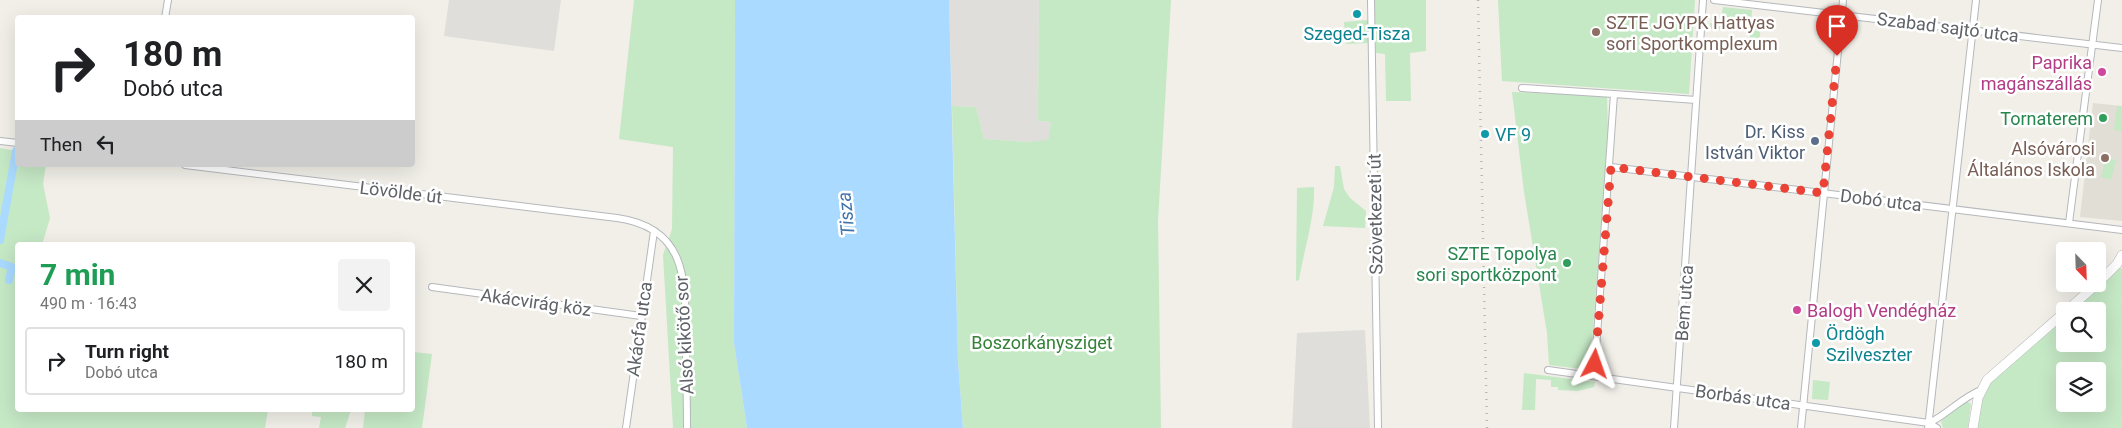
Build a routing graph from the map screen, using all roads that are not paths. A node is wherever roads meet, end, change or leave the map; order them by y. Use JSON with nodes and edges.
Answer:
{"nodes":[{"id":1,"x":168,"y":0,"type":"edge"},
{"id":2,"x":1371,"y":0,"type":"edge"},
{"id":3,"x":1703,"y":0,"type":"edge"},
{"id":4,"x":1714,"y":0,"type":"edge"},
{"id":5,"x":1843,"y":0,"type":"edge"},
{"id":6,"x":1976,"y":0,"type":"edge"},
{"id":7,"x":2098,"y":0,"type":"edge"},
{"id":8,"x":1841,"y":14,"type":"junction"},
{"id":9,"x":166,"y":15,"type":"edge"},
{"id":10,"x":1974,"y":30,"type":"junction"},
{"id":11,"x":2093,"y":45,"type":"junction"},
{"id":12,"x":2122,"y":48,"type":"edge"},
{"id":13,"x":1522,"y":88,"type":"dead end"},
{"id":14,"x":1614,"y":94,"type":"junction"},
{"id":15,"x":1696,"y":100,"type":"junction"},
{"id":16,"x":0,"y":141,"type":"edge"},
{"id":17,"x":15,"y":143,"type":"edge"},
{"id":18,"x":201,"y":167,"type":"edge"},
{"id":19,"x":1611,"y":167,"type":"junction"},
{"id":20,"x":1692,"y":178,"type":"junction"},
{"id":21,"x":1823,"y":193,"type":"junction"},
{"id":22,"x":1952,"y":209,"type":"junction"},
{"id":23,"x":617,"y":218,"type":"joint"},
{"id":24,"x":2069,"y":223,"type":"junction"},
{"id":25,"x":2122,"y":230,"type":"edge"},
{"id":26,"x":654,"y":231,"type":"junction"},
{"id":27,"x":2122,"y":255,"type":"edge"},
{"id":28,"x":2120,"y":266,"type":"edge"},
{"id":29,"x":2106,"y":277,"type":"edge"},
{"id":30,"x":432,"y":287,"type":"dead end"},
{"id":31,"x":2088,"y":292,"type":"edge"},
{"id":32,"x":641,"y":316,"type":"junction"},
{"id":33,"x":1595,"y":364,"type":"dead end"},
{"id":34,"x":1548,"y":370,"type":"dead end"},
{"id":35,"x":1678,"y":387,"type":"junction"},
{"id":36,"x":1981,"y":390,"type":"junction"},
{"id":37,"x":1803,"y":405,"type":"junction"},
{"id":38,"x":1928,"y":426,"type":"edge"},
{"id":39,"x":626,"y":428,"type":"edge"},
{"id":40,"x":687,"y":428,"type":"edge"},
{"id":41,"x":1378,"y":428,"type":"edge"},
{"id":42,"x":1674,"y":428,"type":"edge"},
{"id":43,"x":1801,"y":428,"type":"edge"},
{"id":44,"x":1937,"y":428,"type":"edge"},
{"id":45,"x":1973,"y":428,"type":"edge"}],
"edges":[{"from":1,"to":9,"type":"street"},
{"from":2,"to":41,"type":"street","name":"Szövetkezeti út"},
{"from":3,"to":15,"type":"street","name":"Bem utca"},
{"from":4,"to":8,"type":"street","name":"Szabad sajtó utca"},
{"from":5,"to":8,"type":"street"},
{"from":6,"to":10,"type":"street"},
{"from":7,"to":11,"type":"street"},
{"from":8,"to":10,"type":"street","name":"Szabad sajtó utca"},
{"from":8,"to":21,"type":"street"},
{"from":10,"to":11,"type":"street","name":"Szabad sajtó utca"},
{"from":10,"to":22,"type":"street"},
{"from":11,"to":12,"type":"street","name":"Szabad sajtó utca"},
{"from":11,"to":24,"type":"street"},
{"from":13,"to":14,"type":"street"},
{"from":14,"to":15,"type":"street"},
{"from":14,"to":19,"type":"street"},
{"from":15,"to":20,"type":"street","name":"Bem utca"},
{"from":16,"to":17,"type":"street"},
{"from":18,"to":23,"type":"street","name":"Lövölde út"},
{"from":19,"to":20,"type":"street","name":"Dobó utca"},
{"from":19,"to":33,"type":"street"},
{"from":20,"to":21,"type":"street","name":"Dobó utca"},
{"from":20,"to":35,"type":"street","name":"Bem utca"},
{"from":21,"to":22,"type":"street","name":"Dobó utca"},
{"from":21,"to":37,"type":"street"},
{"from":22,"to":24,"type":"street","name":"Dobó utca"},
{"from":22,"to":38,"type":"street"},
{"from":23,"to":26,"type":"street","name":"Alsó kikötő sor"},
{"from":24,"to":25,"type":"street","name":"Dobó utca"},
{"from":26,"to":32,"type":"street","name":"Akácfa utca"},
{"from":26,"to":40,"type":"street","name":"Alsó kikötő sor"},
{"from":27,"to":28,"type":"street"},
{"from":28,"to":29,"type":"street"},
{"from":30,"to":32,"type":"street","name":"Akácvirág köz"},
{"from":31,"to":36,"type":"street"},
{"from":32,"to":39,"type":"street","name":"Akácfa utca"},
{"from":34,"to":35,"type":"street","name":"Borbás utca"},
{"from":35,"to":37,"type":"street","name":"Borbás utca"},
{"from":35,"to":42,"type":"street","name":"Bem utca"},
{"from":36,"to":38,"type":"street"},
{"from":36,"to":45,"type":"street"},
{"from":37,"to":38,"type":"street","name":"Borbás utca"},
{"from":37,"to":43,"type":"street"},
{"from":38,"to":44,"type":"street","name":"Borbás utca"}]}
